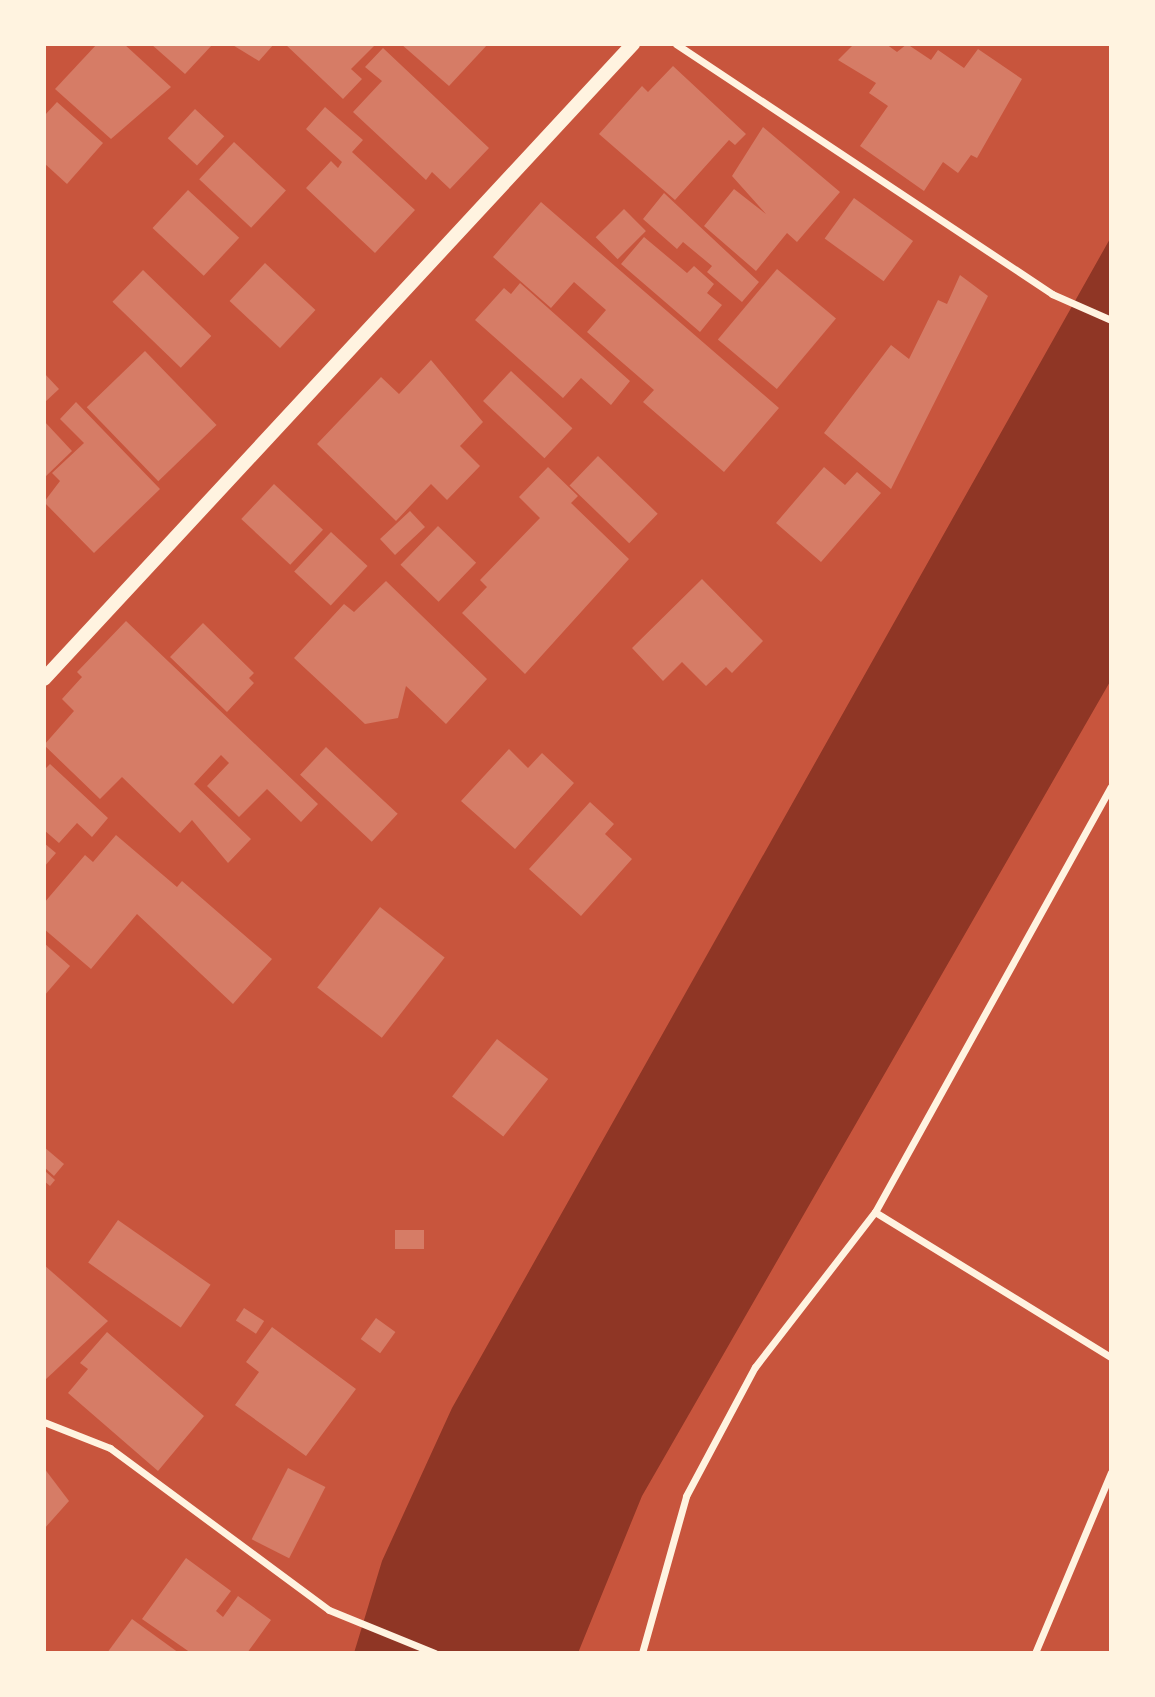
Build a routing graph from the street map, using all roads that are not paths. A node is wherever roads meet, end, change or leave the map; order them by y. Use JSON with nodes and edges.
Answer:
{"nodes":[{"id":1,"x":633,"y":44,"type":"edge"},
{"id":2,"x":676,"y":44,"type":"edge"},
{"id":3,"x":1111,"y":320,"type":"edge"},
{"id":4,"x":44,"y":679,"type":"edge"},
{"id":5,"x":1111,"y":787,"type":"edge"},
{"id":6,"x":875,"y":1212,"type":"junction"},
{"id":7,"x":1111,"y":1357,"type":"edge"},
{"id":8,"x":44,"y":1422,"type":"edge"},
{"id":9,"x":1111,"y":1472,"type":"edge"},
{"id":10,"x":435,"y":1653,"type":"edge"},
{"id":11,"x":642,"y":1653,"type":"edge"},
{"id":12,"x":1035,"y":1653,"type":"edge"}],
"edges":[{"from":1,"to":4,"type":"main road"},
{"from":2,"to":3,"type":"street"},
{"from":5,"to":6,"type":"street"},
{"from":6,"to":7,"type":"street"},
{"from":6,"to":11,"type":"street"},
{"from":8,"to":10,"type":"street"},
{"from":9,"to":12,"type":"street"}]}
